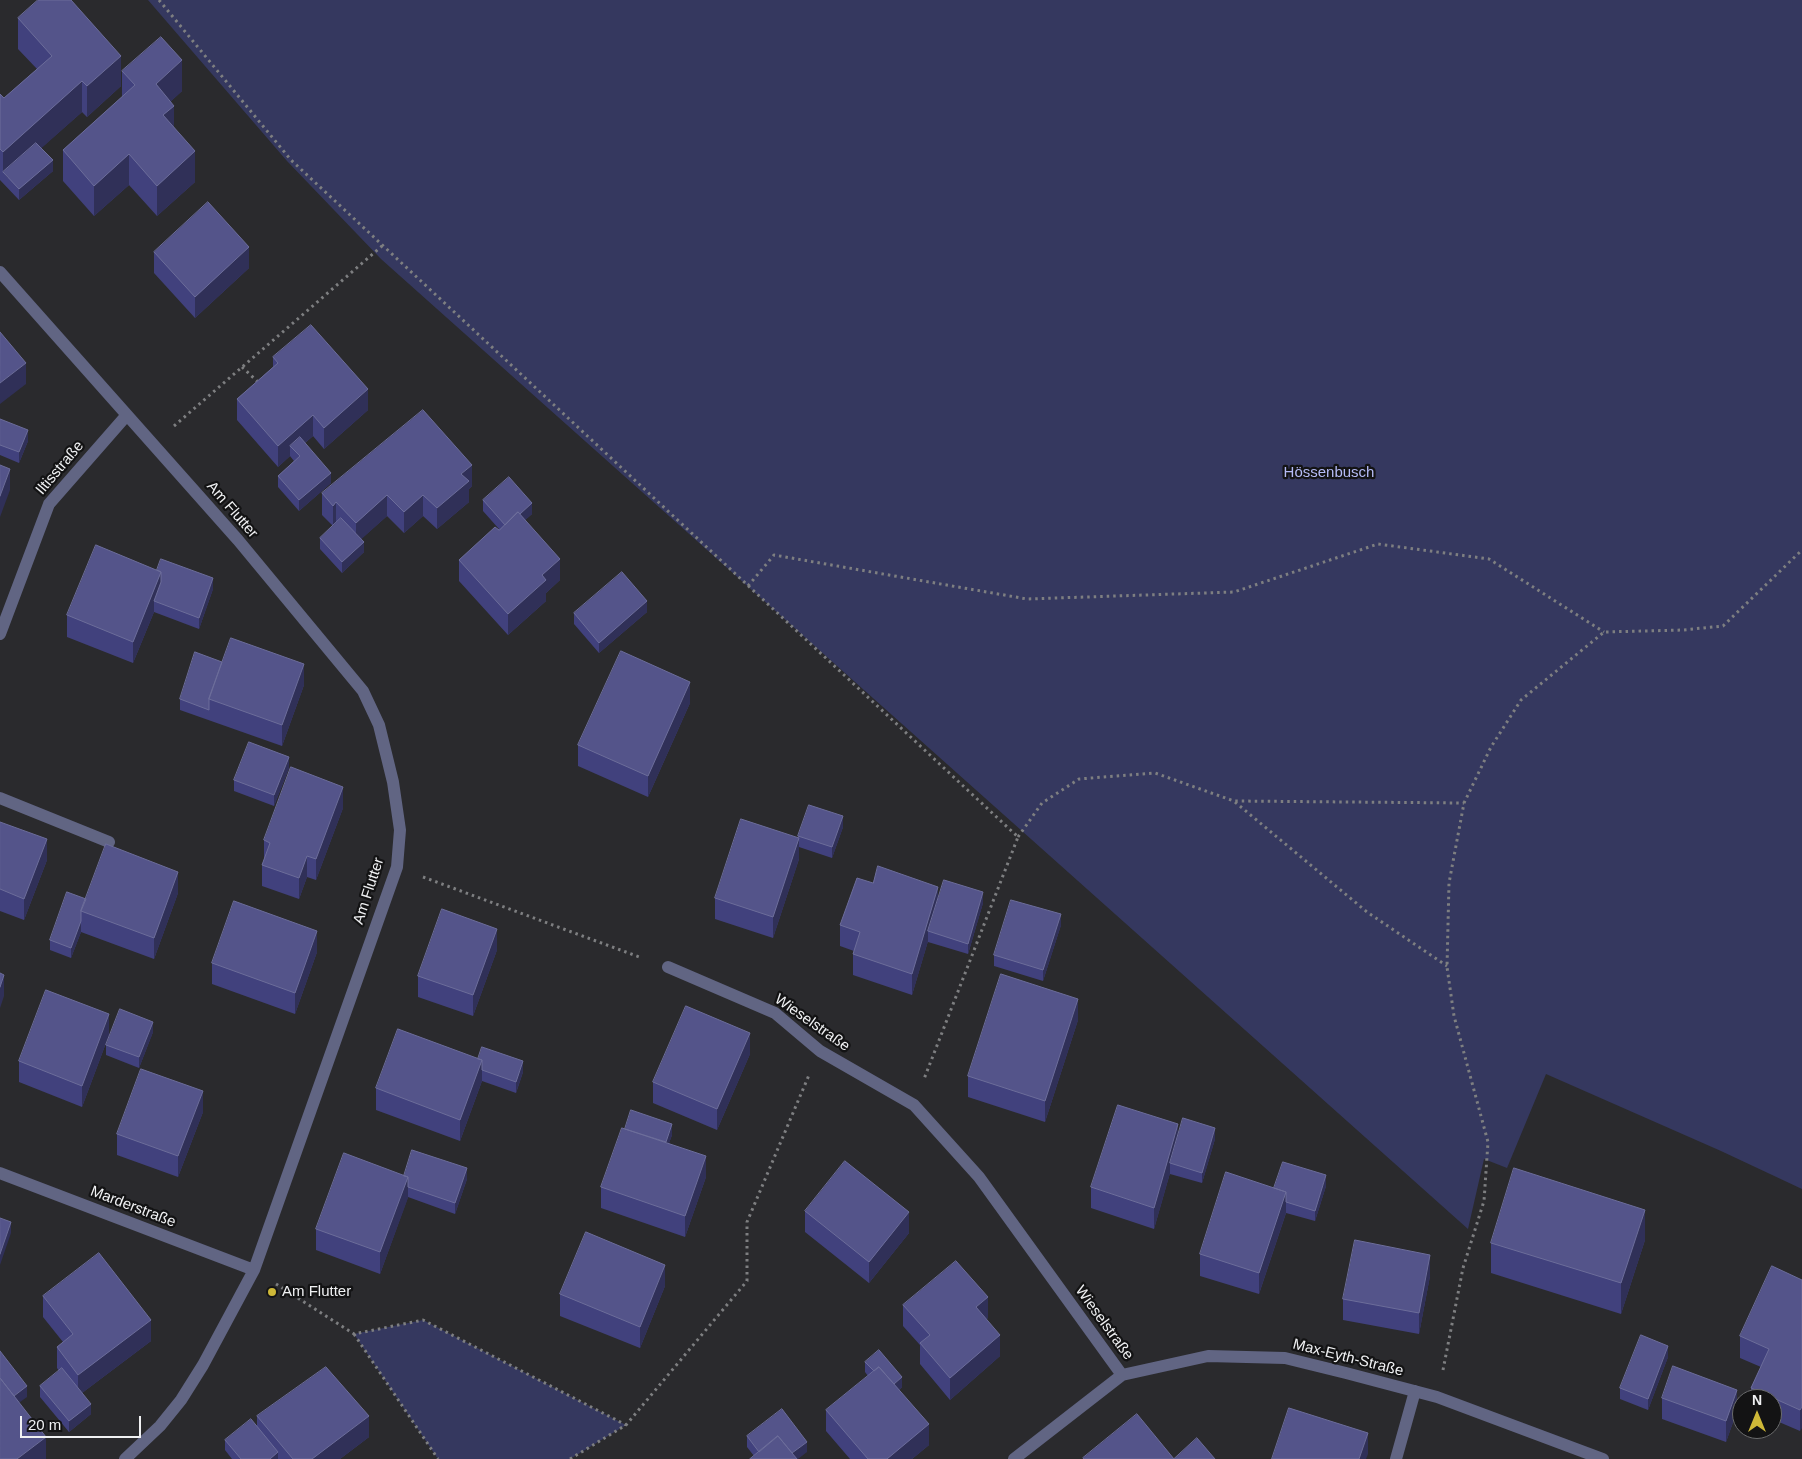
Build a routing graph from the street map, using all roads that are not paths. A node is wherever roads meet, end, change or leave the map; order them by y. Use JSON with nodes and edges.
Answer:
{"nodes":[{"id":1,"x":0,"y":272,"type":"edge"},
{"id":2,"x":126,"y":416,"type":"junction"},
{"id":3,"x":0,"y":634,"type":"edge"},
{"id":4,"x":0,"y":798,"type":"edge"},
{"id":5,"x":109,"y":842,"type":"dead end"},
{"id":6,"x":668,"y":967,"type":"road end"},
{"id":7,"x":0,"y":1173,"type":"edge"},
{"id":8,"x":254,"y":1270,"type":"junction"},
{"id":9,"x":1122,"y":1375,"type":"junction"},
{"id":10,"x":1415,"y":1391,"type":"junction"},
{"id":11,"x":125,"y":1459,"type":"edge"},
{"id":12,"x":1014,"y":1459,"type":"edge"},
{"id":13,"x":1396,"y":1459,"type":"edge"},
{"id":14,"x":1603,"y":1459,"type":"edge"}],
"edges":[{"from":1,"to":2,"type":"street","name":"Am Flutter"},
{"from":2,"to":3,"type":"street","name":"Iltisstraße"},
{"from":2,"to":8,"type":"street","name":"Am Flutter"},
{"from":4,"to":5,"type":"street"},
{"from":6,"to":9,"type":"street","name":"Wieselstraße"},
{"from":7,"to":8,"type":"street","name":"Marderstraße"},
{"from":8,"to":11,"type":"street","name":"Am Flutter"},
{"from":9,"to":10,"type":"street","name":"Max-Eyth-Straße"},
{"from":9,"to":12,"type":"street","name":"Max-Eyth-Straße"},
{"from":10,"to":13,"type":"street"},
{"from":10,"to":14,"type":"street","name":"Max-Eyth-Straße"}]}
